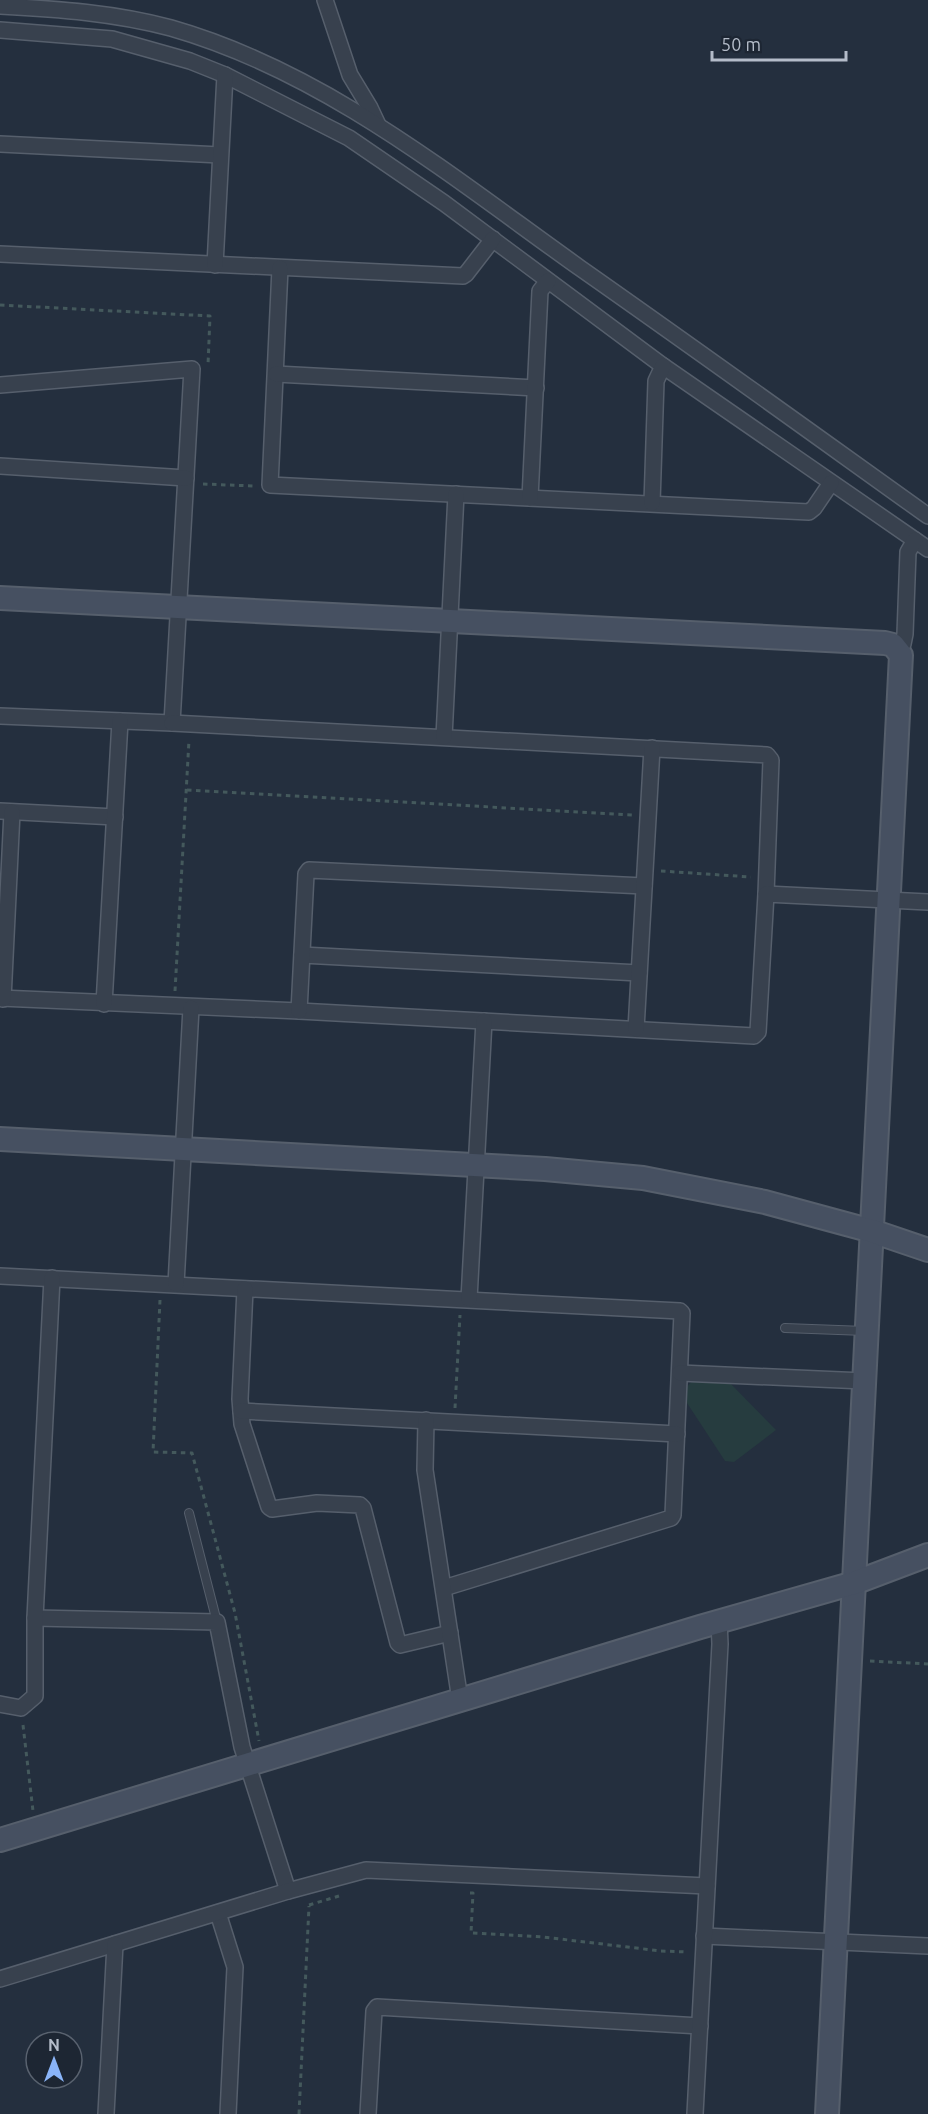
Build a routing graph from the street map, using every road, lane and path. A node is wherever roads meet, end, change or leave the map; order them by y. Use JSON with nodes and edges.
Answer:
{"nodes":[{"id":1,"x":325,"y":0,"type":"edge"},
{"id":2,"x":0,"y":6,"type":"edge"},
{"id":3,"x":0,"y":30,"type":"edge"},
{"id":4,"x":225,"y":75,"type":"junction"},
{"id":5,"x":378,"y":125,"type":"junction"},
{"id":6,"x":0,"y":144,"type":"edge"},
{"id":7,"x":220,"y":155,"type":"junction"},
{"id":8,"x":493,"y":239,"type":"junction"},
{"id":9,"x":0,"y":254,"type":"edge"},
{"id":10,"x":215,"y":265,"type":"junction"},
{"id":11,"x":280,"y":268,"type":"junction"},
{"id":12,"x":548,"y":281,"type":"junction"},
{"id":13,"x":0,"y":305,"type":"edge"},
{"id":14,"x":663,"y":366,"type":"junction"},
{"id":15,"x":276,"y":374,"type":"junction"},
{"id":16,"x":207,"y":376,"type":"dead end"},
{"id":17,"x":0,"y":385,"type":"edge"},
{"id":18,"x":536,"y":388,"type":"junction"},
{"id":19,"x":0,"y":466,"type":"edge"},
{"id":20,"x":186,"y":478,"type":"junction"},
{"id":21,"x":831,"y":483,"type":"junction"},
{"id":22,"x":270,"y":485,"type":"junction"},
{"id":23,"x":456,"y":494,"type":"junction"},
{"id":24,"x":202,"y":495,"type":"dead end"},
{"id":25,"x":530,"y":498,"type":"junction"},
{"id":26,"x":652,"y":503,"type":"junction"},
{"id":27,"x":928,"y":516,"type":"edge"},
{"id":28,"x":915,"y":540,"type":"junction"},
{"id":29,"x":928,"y":549,"type":"edge"},
{"id":30,"x":0,"y":598,"type":"edge"},
{"id":31,"x":179,"y":608,"type":"junction"},
{"id":32,"x":449,"y":621,"type":"junction"},
{"id":33,"x":898,"y":650,"type":"junction"},
{"id":34,"x":0,"y":716,"type":"edge"},
{"id":35,"x":120,"y":721,"type":"junction"},
{"id":36,"x":172,"y":723,"type":"junction"},
{"id":37,"x":190,"y":724,"type":"junction"},
{"id":38,"x":444,"y":737,"type":"junction"},
{"id":39,"x":652,"y":748,"type":"junction"},
{"id":40,"x":187,"y":790,"type":"junction"},
{"id":41,"x":6,"y":812,"type":"edge"},
{"id":42,"x":115,"y":817,"type":"junction"},
{"id":43,"x":633,"y":826,"type":"dead end"},
{"id":44,"x":644,"y":886,"type":"junction"},
{"id":45,"x":766,"y":894,"type":"junction"},
{"id":46,"x":889,"y":901,"type":"junction"},
{"id":47,"x":928,"y":902,"type":"edge"},
{"id":48,"x":302,"y":955,"type":"junction"},
{"id":49,"x":639,"y":973,"type":"junction"},
{"id":50,"x":1,"y":998,"type":"edge"},
{"id":51,"x":104,"y":1004,"type":"junction"},
{"id":52,"x":174,"y":1007,"type":"junction"},
{"id":53,"x":191,"y":1008,"type":"junction"},
{"id":54,"x":298,"y":1011,"type":"junction"},
{"id":55,"x":484,"y":1021,"type":"junction"},
{"id":56,"x":636,"y":1029,"type":"junction"},
{"id":57,"x":0,"y":1139,"type":"edge"},
{"id":58,"x":182,"y":1149,"type":"junction"},
{"id":59,"x":477,"y":1165,"type":"junction"},
{"id":60,"x":872,"y":1231,"type":"junction"},
{"id":61,"x":928,"y":1250,"type":"edge"},
{"id":62,"x":0,"y":1276,"type":"edge"},
{"id":63,"x":52,"y":1278,"type":"junction"},
{"id":64,"x":168,"y":1284,"type":"junction"},
{"id":65,"x":245,"y":1289,"type":"junction"},
{"id":66,"x":465,"y":1299,"type":"junction"},
{"id":67,"x":785,"y":1329,"type":"dead end"},
{"id":68,"x":867,"y":1331,"type":"junction"},
{"id":69,"x":680,"y":1373,"type":"junction"},
{"id":70,"x":864,"y":1381,"type":"junction"},
{"id":71,"x":241,"y":1411,"type":"junction"},
{"id":72,"x":426,"y":1420,"type":"junction"},
{"id":73,"x":454,"y":1422,"type":"junction"},
{"id":74,"x":677,"y":1434,"type":"junction"},
{"id":75,"x":189,"y":1513,"type":"dead end"},
{"id":76,"x":928,"y":1555,"type":"edge"},
{"id":77,"x":854,"y":1583,"type":"junction"},
{"id":78,"x":444,"y":1588,"type":"junction"},
{"id":79,"x":35,"y":1618,"type":"junction"},
{"id":80,"x":719,"y":1621,"type":"junction"},
{"id":81,"x":217,"y":1622,"type":"junction"},
{"id":82,"x":450,"y":1633,"type":"junction"},
{"id":83,"x":865,"y":1661,"type":"dead end"},
{"id":84,"x":928,"y":1664,"type":"edge"},
{"id":85,"x":460,"y":1700,"type":"junction"},
{"id":86,"x":0,"y":1704,"type":"edge"},
{"id":87,"x":21,"y":1708,"type":"junction"},
{"id":88,"x":259,"y":1741,"type":"dead end"},
{"id":89,"x":248,"y":1766,"type":"junction"},
{"id":90,"x":35,"y":1830,"type":"junction"},
{"id":91,"x":0,"y":1840,"type":"edge"},
{"id":92,"x":707,"y":1886,"type":"junction"},
{"id":93,"x":288,"y":1892,"type":"junction"},
{"id":94,"x":461,"y":1892,"type":"dead end"},
{"id":95,"x":343,"y":1895,"type":"dead end"},
{"id":96,"x":218,"y":1912,"type":"junction"},
{"id":97,"x":704,"y":1936,"type":"junction"},
{"id":98,"x":835,"y":1942,"type":"junction"},
{"id":99,"x":115,"y":1944,"type":"junction"},
{"id":100,"x":928,"y":1946,"type":"edge"},
{"id":101,"x":703,"y":1953,"type":"junction"},
{"id":102,"x":0,"y":1979,"type":"edge"},
{"id":103,"x":700,"y":2026,"type":"junction"},
{"id":104,"x":106,"y":2114,"type":"edge"},
{"id":105,"x":228,"y":2114,"type":"edge"},
{"id":106,"x":298,"y":2114,"type":"edge"},
{"id":107,"x":368,"y":2114,"type":"edge"},
{"id":108,"x":695,"y":2114,"type":"edge"},
{"id":109,"x":827,"y":2114,"type":"edge"}],
"edges":[{"from":1,"to":5,"type":"street"},
{"from":2,"to":5,"type":"street"},
{"from":3,"to":4,"type":"street"},
{"from":4,"to":7,"type":"street"},
{"from":4,"to":8,"type":"street"},
{"from":5,"to":27,"type":"street"},
{"from":6,"to":7,"type":"street"},
{"from":7,"to":10,"type":"street"},
{"from":8,"to":11,"type":"street"},
{"from":8,"to":12,"type":"street"},
{"from":9,"to":10,"type":"street"},
{"from":10,"to":11,"type":"street"},
{"from":11,"to":15,"type":"street"},
{"from":12,"to":14,"type":"street"},
{"from":12,"to":18,"type":"street"},
{"from":13,"to":16,"type":"path"},
{"from":14,"to":21,"type":"street"},
{"from":14,"to":26,"type":"street"},
{"from":15,"to":18,"type":"street"},
{"from":15,"to":22,"type":"street"},
{"from":17,"to":20,"type":"street"},
{"from":18,"to":25,"type":"street"},
{"from":19,"to":20,"type":"street"},
{"from":20,"to":31,"type":"street"},
{"from":21,"to":26,"type":"street"},
{"from":21,"to":28,"type":"street"},
{"from":22,"to":23,"type":"street"},
{"from":22,"to":24,"type":"path"},
{"from":23,"to":25,"type":"street"},
{"from":23,"to":32,"type":"street"},
{"from":25,"to":26,"type":"street"},
{"from":28,"to":29,"type":"street"},
{"from":28,"to":33,"type":"street"},
{"from":30,"to":31,"type":"street"},
{"from":31,"to":32,"type":"street"},
{"from":31,"to":36,"type":"street"},
{"from":32,"to":33,"type":"street"},
{"from":32,"to":38,"type":"street"},
{"from":33,"to":46,"type":"street"},
{"from":34,"to":35,"type":"street"},
{"from":35,"to":36,"type":"street"},
{"from":35,"to":42,"type":"street"},
{"from":36,"to":37,"type":"street"},
{"from":37,"to":38,"type":"street"},
{"from":37,"to":40,"type":"path"},
{"from":38,"to":39,"type":"street"},
{"from":39,"to":44,"type":"street"},
{"from":39,"to":45,"type":"street"},
{"from":40,"to":43,"type":"path"},
{"from":40,"to":52,"type":"path"},
{"from":41,"to":42,"type":"street"},
{"from":41,"to":50,"type":"street"},
{"from":42,"to":51,"type":"street"},
{"from":44,"to":48,"type":"street"},
{"from":44,"to":49,"type":"street"},
{"from":45,"to":46,"type":"street"},
{"from":45,"to":56,"type":"street"},
{"from":46,"to":47,"type":"street"},
{"from":46,"to":60,"type":"street"},
{"from":48,"to":49,"type":"street"},
{"from":48,"to":54,"type":"street"},
{"from":49,"to":56,"type":"street"},
{"from":50,"to":51,"type":"street"},
{"from":51,"to":52,"type":"street"},
{"from":52,"to":53,"type":"street"},
{"from":53,"to":54,"type":"street"},
{"from":53,"to":58,"type":"street"},
{"from":54,"to":55,"type":"street"},
{"from":55,"to":56,"type":"street"},
{"from":55,"to":59,"type":"street"},
{"from":57,"to":58,"type":"street"},
{"from":58,"to":59,"type":"street"},
{"from":58,"to":64,"type":"street"},
{"from":59,"to":60,"type":"street"},
{"from":59,"to":66,"type":"street"},
{"from":60,"to":61,"type":"street"},
{"from":60,"to":68,"type":"street"},
{"from":62,"to":63,"type":"street"},
{"from":63,"to":64,"type":"street"},
{"from":63,"to":79,"type":"street"},
{"from":64,"to":65,"type":"street"},
{"from":64,"to":88,"type":"path"},
{"from":65,"to":66,"type":"street"},
{"from":65,"to":71,"type":"street"},
{"from":66,"to":69,"type":"street"},
{"from":66,"to":73,"type":"path"},
{"from":67,"to":68,"type":"lane"},
{"from":68,"to":70,"type":"street"},
{"from":69,"to":70,"type":"street"},
{"from":69,"to":74,"type":"street"},
{"from":70,"to":77,"type":"street"},
{"from":71,"to":72,"type":"street"},
{"from":71,"to":82,"type":"street"},
{"from":72,"to":73,"type":"street"},
{"from":72,"to":78,"type":"street"},
{"from":73,"to":74,"type":"street"},
{"from":74,"to":78,"type":"street"},
{"from":75,"to":81,"type":"lane"},
{"from":76,"to":77,"type":"street"},
{"from":77,"to":80,"type":"street"},
{"from":77,"to":98,"type":"street"},
{"from":78,"to":82,"type":"street"},
{"from":79,"to":81,"type":"street"},
{"from":79,"to":87,"type":"street"},
{"from":80,"to":85,"type":"street"},
{"from":80,"to":92,"type":"street"},
{"from":81,"to":89,"type":"street"},
{"from":82,"to":85,"type":"street"},
{"from":83,"to":84,"type":"path"},
{"from":85,"to":89,"type":"street"},
{"from":86,"to":87,"type":"street"},
{"from":87,"to":90,"type":"path"},
{"from":89,"to":90,"type":"street"},
{"from":89,"to":93,"type":"street"},
{"from":90,"to":91,"type":"street"},
{"from":92,"to":93,"type":"street"},
{"from":92,"to":97,"type":"street"},
{"from":93,"to":96,"type":"street"},
{"from":94,"to":101,"type":"path"},
{"from":95,"to":106,"type":"path"},
{"from":96,"to":99,"type":"street"},
{"from":96,"to":105,"type":"street"},
{"from":97,"to":98,"type":"street"},
{"from":97,"to":101,"type":"street"},
{"from":98,"to":100,"type":"street"},
{"from":98,"to":109,"type":"street"},
{"from":99,"to":102,"type":"street"},
{"from":99,"to":104,"type":"street"},
{"from":101,"to":103,"type":"street"},
{"from":103,"to":107,"type":"street"},
{"from":103,"to":108,"type":"street"}]}
